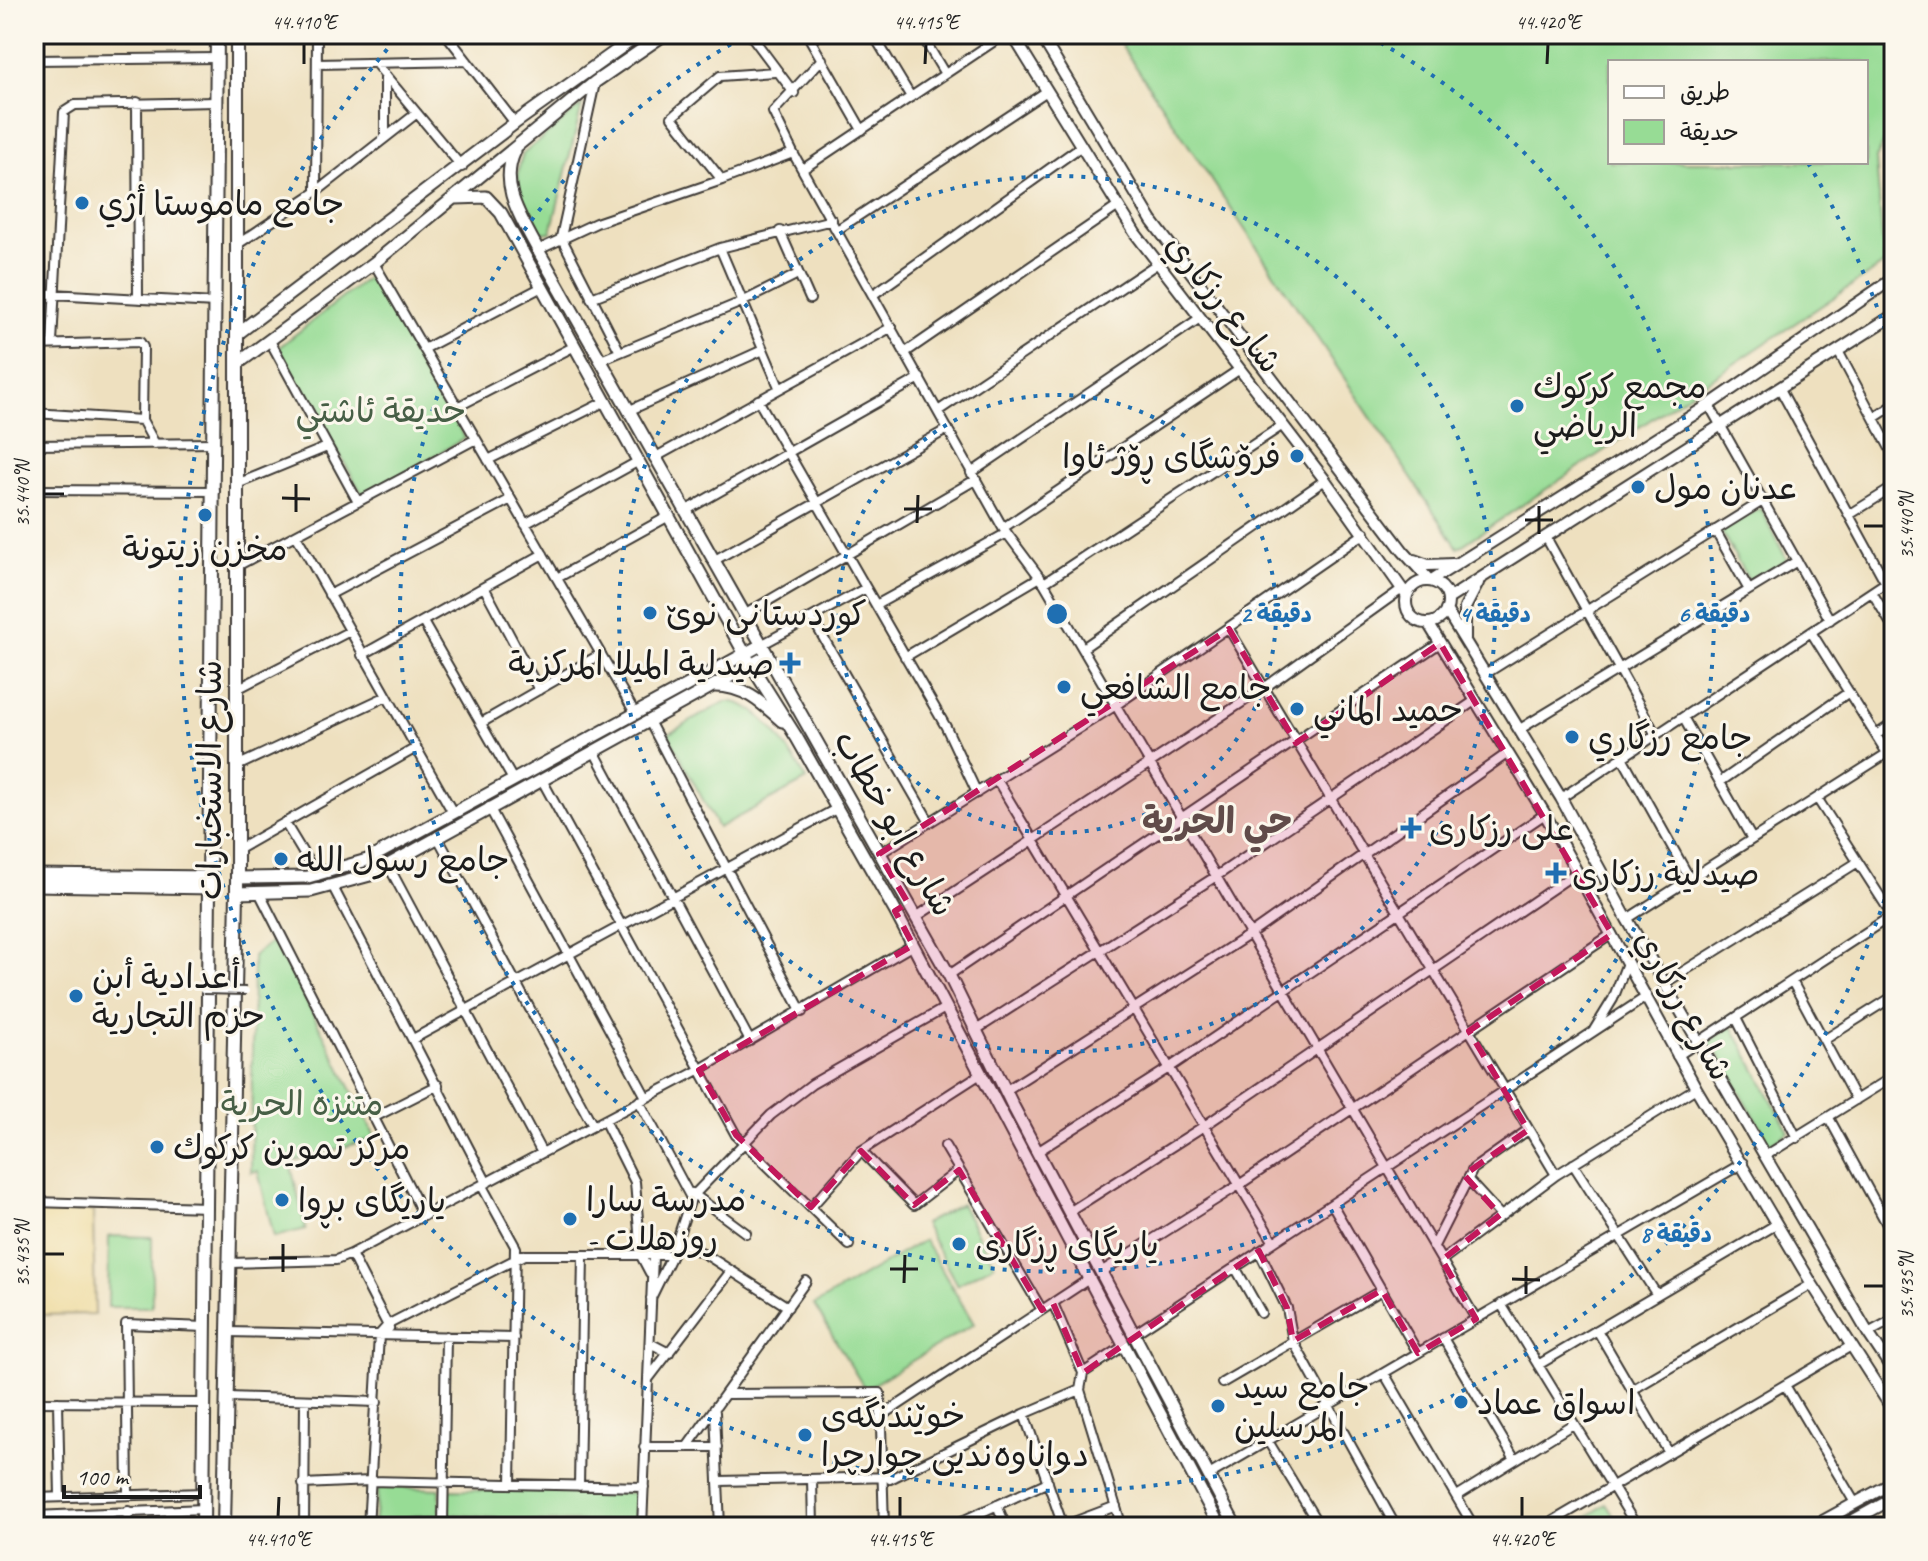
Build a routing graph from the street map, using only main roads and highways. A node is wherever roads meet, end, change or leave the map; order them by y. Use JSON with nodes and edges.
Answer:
{"nodes":[{"id":1,"x":217,"y":34,"type":"edge"},
{"id":2,"x":237,"y":34,"type":"edge"},
{"id":3,"x":640,"y":34,"type":"edge"},
{"id":4,"x":665,"y":34,"type":"edge"},
{"id":5,"x":238,"y":132,"type":"junction"},
{"id":6,"x":217,"y":134,"type":"junction"},
{"id":7,"x":515,"y":151,"type":"junction"},
{"id":8,"x":456,"y":198,"type":"junction"},
{"id":9,"x":515,"y":205,"type":"junction"},
{"id":10,"x":501,"y":213,"type":"junction"},
{"id":11,"x":237,"y":334,"type":"junction"},
{"id":12,"x":237,"y":364,"type":"junction"},
{"id":13,"x":214,"y":546,"type":"junction"},
{"id":14,"x":237,"y":546,"type":"junction"},
{"id":15,"x":764,"y":650,"type":"junction"},
{"id":16,"x":748,"y":659,"type":"junction"},
{"id":17,"x":714,"y":686,"type":"junction"},
{"id":18,"x":797,"y":738,"type":"junction"},
{"id":19,"x":34,"y":875,"type":"edge"},
{"id":20,"x":237,"y":878,"type":"junction"},
{"id":21,"x":212,"y":882,"type":"junction"},
{"id":22,"x":34,"y":885,"type":"edge"},
{"id":23,"x":237,"y":893,"type":"junction"},
{"id":24,"x":908,"y":903,"type":"junction"},
{"id":25,"x":895,"y":911,"type":"junction"},
{"id":26,"x":210,"y":1088,"type":"junction"},
{"id":27,"x":232,"y":1089,"type":"junction"},
{"id":28,"x":1087,"y":1246,"type":"junction"},
{"id":29,"x":1076,"y":1253,"type":"junction"},
{"id":30,"x":203,"y":1527,"type":"edge"},
{"id":31,"x":224,"y":1527,"type":"edge"},
{"id":32,"x":1220,"y":1527,"type":"edge"},
{"id":33,"x":1236,"y":1527,"type":"edge"}],
"edges":[{"from":1,"to":6,"type":"main road","name":"شارع الاستخبارات"},
{"from":2,"to":5,"type":"main road","name":"شارع الاستخبارات"},
{"from":3,"to":11,"type":"main road"},
{"from":4,"to":7,"type":"main road"},
{"from":5,"to":6,"type":"main road"},
{"from":5,"to":11,"type":"main road","name":"شارع الاستخبارات"},
{"from":6,"to":13,"type":"main road","name":"شارع الاستخبارات"},
{"from":7,"to":8,"type":"main road"},
{"from":7,"to":9,"type":"main road","name":"شارع ابو خطاب"},
{"from":8,"to":10,"type":"main road"},
{"from":8,"to":12,"type":"main road"},
{"from":9,"to":10,"type":"main road"},
{"from":9,"to":15,"type":"main road","name":"شارع ابو خطاب"},
{"from":10,"to":16,"type":"main road","name":"شارع ابو خطاب"},
{"from":11,"to":12,"type":"main road","name":"شارع الاستخبارات"},
{"from":12,"to":14,"type":"main road","name":"شارع الاستخبارات"},
{"from":13,"to":14,"type":"main road"},
{"from":13,"to":21,"type":"main road","name":"شارع الاستخبارات"},
{"from":14,"to":20,"type":"main road","name":"شارع الاستخبارات"},
{"from":15,"to":16,"type":"main road"},
{"from":15,"to":24,"type":"main road","name":"شارع ابو خطاب"},
{"from":16,"to":17,"type":"main road"},
{"from":16,"to":18,"type":"main road","name":"شارع ابو خطاب"},
{"from":16,"to":20,"type":"main road"},
{"from":17,"to":18,"type":"main road"},
{"from":17,"to":23,"type":"main road"},
{"from":18,"to":25,"type":"main road","name":"شارع ابو خطاب"},
{"from":19,"to":21,"type":"main road"},
{"from":20,"to":23,"type":"main road","name":"شارع الاستخبارات"},
{"from":21,"to":22,"type":"main road"},
{"from":21,"to":26,"type":"main road","name":"شارع الاستخبارات"},
{"from":23,"to":27,"type":"main road","name":"شارع الاستخبارات"},
{"from":24,"to":25,"type":"main road"},
{"from":24,"to":28,"type":"main road","name":"شارع ابو خطاب"},
{"from":25,"to":29,"type":"main road","name":"شارع ابو خطاب"},
{"from":26,"to":27,"type":"main road"},
{"from":26,"to":30,"type":"main road","name":"شارع الاستخبارات"},
{"from":27,"to":31,"type":"main road","name":"شارع الاستخبارات"},
{"from":28,"to":29,"type":"main road"},
{"from":28,"to":33,"type":"main road","name":"شارع ابو خطاب"},
{"from":29,"to":32,"type":"main road","name":"شارع ابو خطاب"}]}
